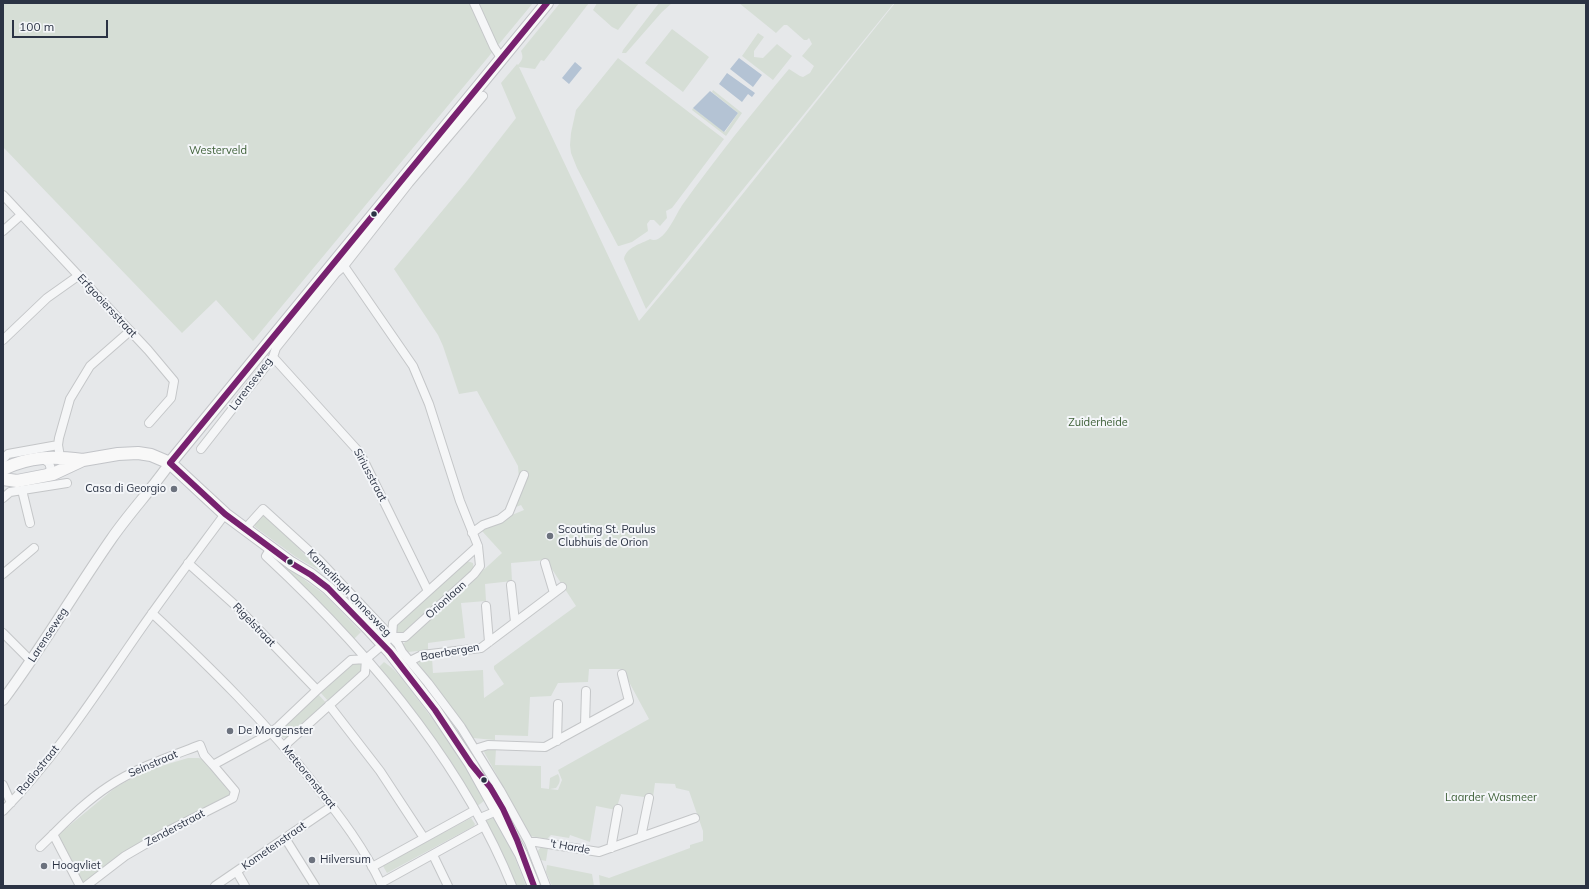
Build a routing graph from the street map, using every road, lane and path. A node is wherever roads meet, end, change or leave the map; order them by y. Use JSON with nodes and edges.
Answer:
{"nodes":[{"id":1,"x":474,"y":3,"type":"edge"},
{"id":2,"x":547,"y":3,"type":"edge"},
{"id":3,"x":502,"y":58,"type":"junction"},
{"id":4,"x":483,"y":96,"type":"dead end"},
{"id":5,"x":3,"y":195,"type":"edge"},
{"id":6,"x":21,"y":215,"type":"junction"},
{"id":7,"x":3,"y":231,"type":"edge"},
{"id":8,"x":344,"y":266,"type":"junction"},
{"id":9,"x":78,"y":276,"type":"junction"},
{"id":10,"x":130,"y":331,"type":"junction"},
{"id":11,"x":3,"y":340,"type":"edge"},
{"id":12,"x":273,"y":357,"type":"junction"},
{"id":13,"x":149,"y":423,"type":"dead end"},
{"id":14,"x":201,"y":449,"type":"dead end"},
{"id":15,"x":59,"y":451,"type":"junction"},
{"id":16,"x":42,"y":458,"type":"junction"},
{"id":17,"x":83,"y":460,"type":"junction"},
{"id":18,"x":24,"y":461,"type":"junction"},
{"id":19,"x":167,"y":467,"type":"junction"},
{"id":20,"x":5,"y":472,"type":"edge"},
{"id":21,"x":524,"y":475,"type":"dead end"},
{"id":22,"x":42,"y":476,"type":"junction"},
{"id":23,"x":30,"y":479,"type":"junction"},
{"id":24,"x":67,"y":483,"type":"dead end"},
{"id":25,"x":22,"y":490,"type":"junction"},
{"id":26,"x":3,"y":498,"type":"edge"},
{"id":27,"x":225,"y":514,"type":"junction"},
{"id":28,"x":30,"y":523,"type":"dead end"},
{"id":29,"x":245,"y":529,"type":"junction"},
{"id":30,"x":472,"y":533,"type":"junction"},
{"id":31,"x":478,"y":546,"type":"junction"},
{"id":32,"x":34,"y":548,"type":"dead end"},
{"id":33,"x":271,"y":548,"type":"junction"},
{"id":34,"x":188,"y":563,"type":"junction"},
{"id":35,"x":546,"y":564,"type":"dead end"},
{"id":36,"x":3,"y":574,"type":"edge"},
{"id":37,"x":511,"y":585,"type":"dead end"},
{"id":38,"x":562,"y":587,"type":"dead end"},
{"id":39,"x":428,"y":591,"type":"junction"},
{"id":40,"x":554,"y":593,"type":"junction"},
{"id":41,"x":486,"y":606,"type":"dead end"},
{"id":42,"x":152,"y":612,"type":"junction"},
{"id":43,"x":515,"y":622,"type":"junction"},
{"id":44,"x":3,"y":633,"type":"edge"},
{"id":45,"x":387,"y":641,"type":"junction"},
{"id":46,"x":489,"y":642,"type":"junction"},
{"id":47,"x":366,"y":659,"type":"junction"},
{"id":48,"x":31,"y":661,"type":"junction"},
{"id":49,"x":410,"y":661,"type":"junction"},
{"id":50,"x":622,"y":674,"type":"dead end"},
{"id":51,"x":317,"y":690,"type":"junction"},
{"id":52,"x":586,"y":690,"type":"dead end"},
{"id":53,"x":3,"y":700,"type":"edge"},
{"id":54,"x":558,"y":704,"type":"dead end"},
{"id":55,"x":330,"y":706,"type":"junction"},
{"id":56,"x":585,"y":725,"type":"junction"},
{"id":57,"x":271,"y":732,"type":"junction"},
{"id":58,"x":557,"y":741,"type":"junction"},
{"id":59,"x":284,"y":746,"type":"junction"},
{"id":60,"x":475,"y":749,"type":"junction"},
{"id":61,"x":212,"y":765,"type":"junction"},
{"id":62,"x":3,"y":785,"type":"edge"},
{"id":63,"x":649,"y":798,"type":"dead end"},
{"id":64,"x":11,"y":803,"type":"junction"},
{"id":65,"x":332,"y":806,"type":"junction"},
{"id":66,"x":503,"y":809,"type":"junction"},
{"id":67,"x":618,"y":809,"type":"dead end"},
{"id":68,"x":475,"y":810,"type":"junction"},
{"id":69,"x":3,"y":811,"type":"edge"},
{"id":70,"x":480,"y":818,"type":"junction"},
{"id":71,"x":695,"y":818,"type":"dead end"},
{"id":72,"x":484,"y":826,"type":"junction"},
{"id":73,"x":53,"y":834,"type":"junction"},
{"id":74,"x":641,"y":837,"type":"junction"},
{"id":75,"x":285,"y":838,"type":"junction"},
{"id":76,"x":424,"y":838,"type":"junction"},
{"id":77,"x":529,"y":842,"type":"junction"},
{"id":78,"x":40,"y":846,"type":"dead end"},
{"id":79,"x":611,"y":848,"type":"junction"},
{"id":80,"x":433,"y":855,"type":"junction"},
{"id":81,"x":372,"y":867,"type":"junction"},
{"id":82,"x":236,"y":872,"type":"junction"},
{"id":83,"x":382,"y":884,"type":"edge"},
{"id":84,"x":80,"y":886,"type":"edge"},
{"id":85,"x":86,"y":886,"type":"edge"},
{"id":86,"x":215,"y":886,"type":"edge"},
{"id":87,"x":246,"y":886,"type":"edge"},
{"id":88,"x":315,"y":886,"type":"edge"},
{"id":89,"x":448,"y":886,"type":"edge"},
{"id":90,"x":512,"y":886,"type":"edge"},
{"id":91,"x":534,"y":886,"type":"edge"},
{"id":92,"x":546,"y":886,"type":"edge"}],
"edges":[{"from":1,"to":3,"type":"street"},
{"from":2,"to":3,"type":"main road","name":"Larenseweg"},
{"from":3,"to":19,"type":"main road","name":"Larenseweg"},
{"from":4,"to":8,"type":"street","name":"Larenseweg"},
{"from":5,"to":6,"type":"street","name":"Erfgooiersstraat"},
{"from":6,"to":7,"type":"street"},
{"from":6,"to":9,"type":"street","name":"Erfgooiersstraat"},
{"from":8,"to":12,"type":"street","name":"Larenseweg"},
{"from":8,"to":30,"type":"street","name":"Orionlaan"},
{"from":9,"to":10,"type":"street","name":"Erfgooiersstraat"},
{"from":9,"to":11,"type":"street"},
{"from":10,"to":13,"type":"street","name":"Erfgooiersstraat"},
{"from":10,"to":15,"type":"street"},
{"from":12,"to":14,"type":"street","name":"Larenseweg"},
{"from":12,"to":39,"type":"street","name":"Siriusstraat"},
{"from":15,"to":16,"type":"main road"},
{"from":15,"to":17,"type":"main road"},
{"from":15,"to":20,"type":"street"},
{"from":16,"to":18,"type":"main road"},
{"from":16,"to":22,"type":"street"},
{"from":17,"to":19,"type":"main road","name":"Kamerlingh Onnesweg"},
{"from":17,"to":22,"type":"main road"},
{"from":18,"to":20,"type":"main road"},
{"from":18,"to":23,"type":"street"},
{"from":19,"to":27,"type":"main road","name":"Kamerlingh Onnesweg"},
{"from":19,"to":48,"type":"street","name":"Larenseweg"},
{"from":20,"to":23,"type":"main road"},
{"from":20,"to":25,"type":"street"},
{"from":20,"to":26,"type":"street"},
{"from":21,"to":30,"type":"street"},
{"from":22,"to":23,"type":"main road"},
{"from":24,"to":25,"type":"street"},
{"from":25,"to":28,"type":"street"},
{"from":27,"to":29,"type":"main road","name":"Kamerlingh Onnesweg"},
{"from":27,"to":34,"type":"street","name":"Radiostraat"},
{"from":29,"to":33,"type":"main road","name":"Kamerlingh Onnesweg"},
{"from":29,"to":45,"type":"street","name":"Kamerlingh Onnesweg"},
{"from":30,"to":31,"type":"street","name":"Orionlaan"},
{"from":31,"to":39,"type":"street","name":"Orionlaan"},
{"from":31,"to":45,"type":"street","name":"Orionlaan"},
{"from":32,"to":36,"type":"street"},
{"from":33,"to":45,"type":"main road","name":"Kamerlingh Onnesweg"},
{"from":33,"to":47,"type":"street"},
{"from":34,"to":42,"type":"street","name":"Radiostraat"},
{"from":34,"to":51,"type":"street","name":"Rigelstraat"},
{"from":35,"to":40,"type":"street"},
{"from":37,"to":43,"type":"street"},
{"from":38,"to":40,"type":"street","name":"Baerbergen"},
{"from":39,"to":45,"type":"street","name":"Orionlaan"},
{"from":40,"to":43,"type":"street","name":"Baerbergen"},
{"from":41,"to":46,"type":"street","name":"Baerbergen"},
{"from":42,"to":57,"type":"street","name":"Meteorenstraat"},
{"from":42,"to":64,"type":"street","name":"Radiostraat"},
{"from":43,"to":46,"type":"street","name":"Baerbergen"},
{"from":44,"to":48,"type":"street"},
{"from":45,"to":47,"type":"street","name":"Orionlaan"},
{"from":45,"to":49,"type":"street","name":"Kamerlingh Onnesweg"},
{"from":45,"to":66,"type":"main road","name":"Kamerlingh Onnesweg"},
{"from":46,"to":49,"type":"street","name":"Baerbergen"},
{"from":47,"to":51,"type":"street","name":"Orionlaan"},
{"from":47,"to":55,"type":"street"},
{"from":47,"to":68,"type":"street"},
{"from":48,"to":53,"type":"street","name":"Larenseweg"},
{"from":49,"to":60,"type":"street","name":"Kamerlingh Onnesweg"},
{"from":50,"to":56,"type":"street"},
{"from":51,"to":57,"type":"street","name":"Orionlaan"},
{"from":52,"to":56,"type":"street"},
{"from":54,"to":58,"type":"street"},
{"from":55,"to":59,"type":"street"},
{"from":55,"to":76,"type":"street"},
{"from":56,"to":58,"type":"street"},
{"from":57,"to":59,"type":"street","name":"Meteorenstraat"},
{"from":57,"to":61,"type":"street"},
{"from":58,"to":60,"type":"street"},
{"from":59,"to":65,"type":"street","name":"Meteorenstraat"},
{"from":60,"to":66,"type":"street","name":"Kamerlingh Onnesweg"},
{"from":61,"to":73,"type":"street","name":"Seinstraat"},
{"from":61,"to":85,"type":"street","name":"Zenderstraat"},
{"from":62,"to":64,"type":"street"},
{"from":63,"to":74,"type":"street"},
{"from":64,"to":69,"type":"street","name":"Radiostraat"},
{"from":65,"to":75,"type":"street","name":"Kometenstraat"},
{"from":65,"to":81,"type":"street","name":"Meteorenstraat"},
{"from":66,"to":70,"type":"street"},
{"from":66,"to":77,"type":"street","name":"Kamerlingh Onnesweg"},
{"from":66,"to":91,"type":"main road","name":"Kamerlingh Onnesweg"},
{"from":67,"to":79,"type":"street"},
{"from":68,"to":70,"type":"street"},
{"from":68,"to":76,"type":"street"},
{"from":70,"to":72,"type":"street"},
{"from":71,"to":74,"type":"street","name":"'t Harde"},
{"from":72,"to":80,"type":"street"},
{"from":72,"to":90,"type":"street"},
{"from":73,"to":78,"type":"street","name":"Seinstraat"},
{"from":73,"to":84,"type":"street"},
{"from":74,"to":79,"type":"street","name":"'t Harde"},
{"from":75,"to":82,"type":"street","name":"Kometenstraat"},
{"from":75,"to":88,"type":"street"},
{"from":76,"to":81,"type":"street"},
{"from":77,"to":79,"type":"street","name":"'t Harde"},
{"from":77,"to":92,"type":"street","name":"Kamerlingh Onnesweg"},
{"from":80,"to":83,"type":"street"},
{"from":80,"to":89,"type":"street"},
{"from":81,"to":83,"type":"street","name":"Meteorenstraat"},
{"from":82,"to":86,"type":"street","name":"Kometenstraat"},
{"from":82,"to":87,"type":"street"}]}
